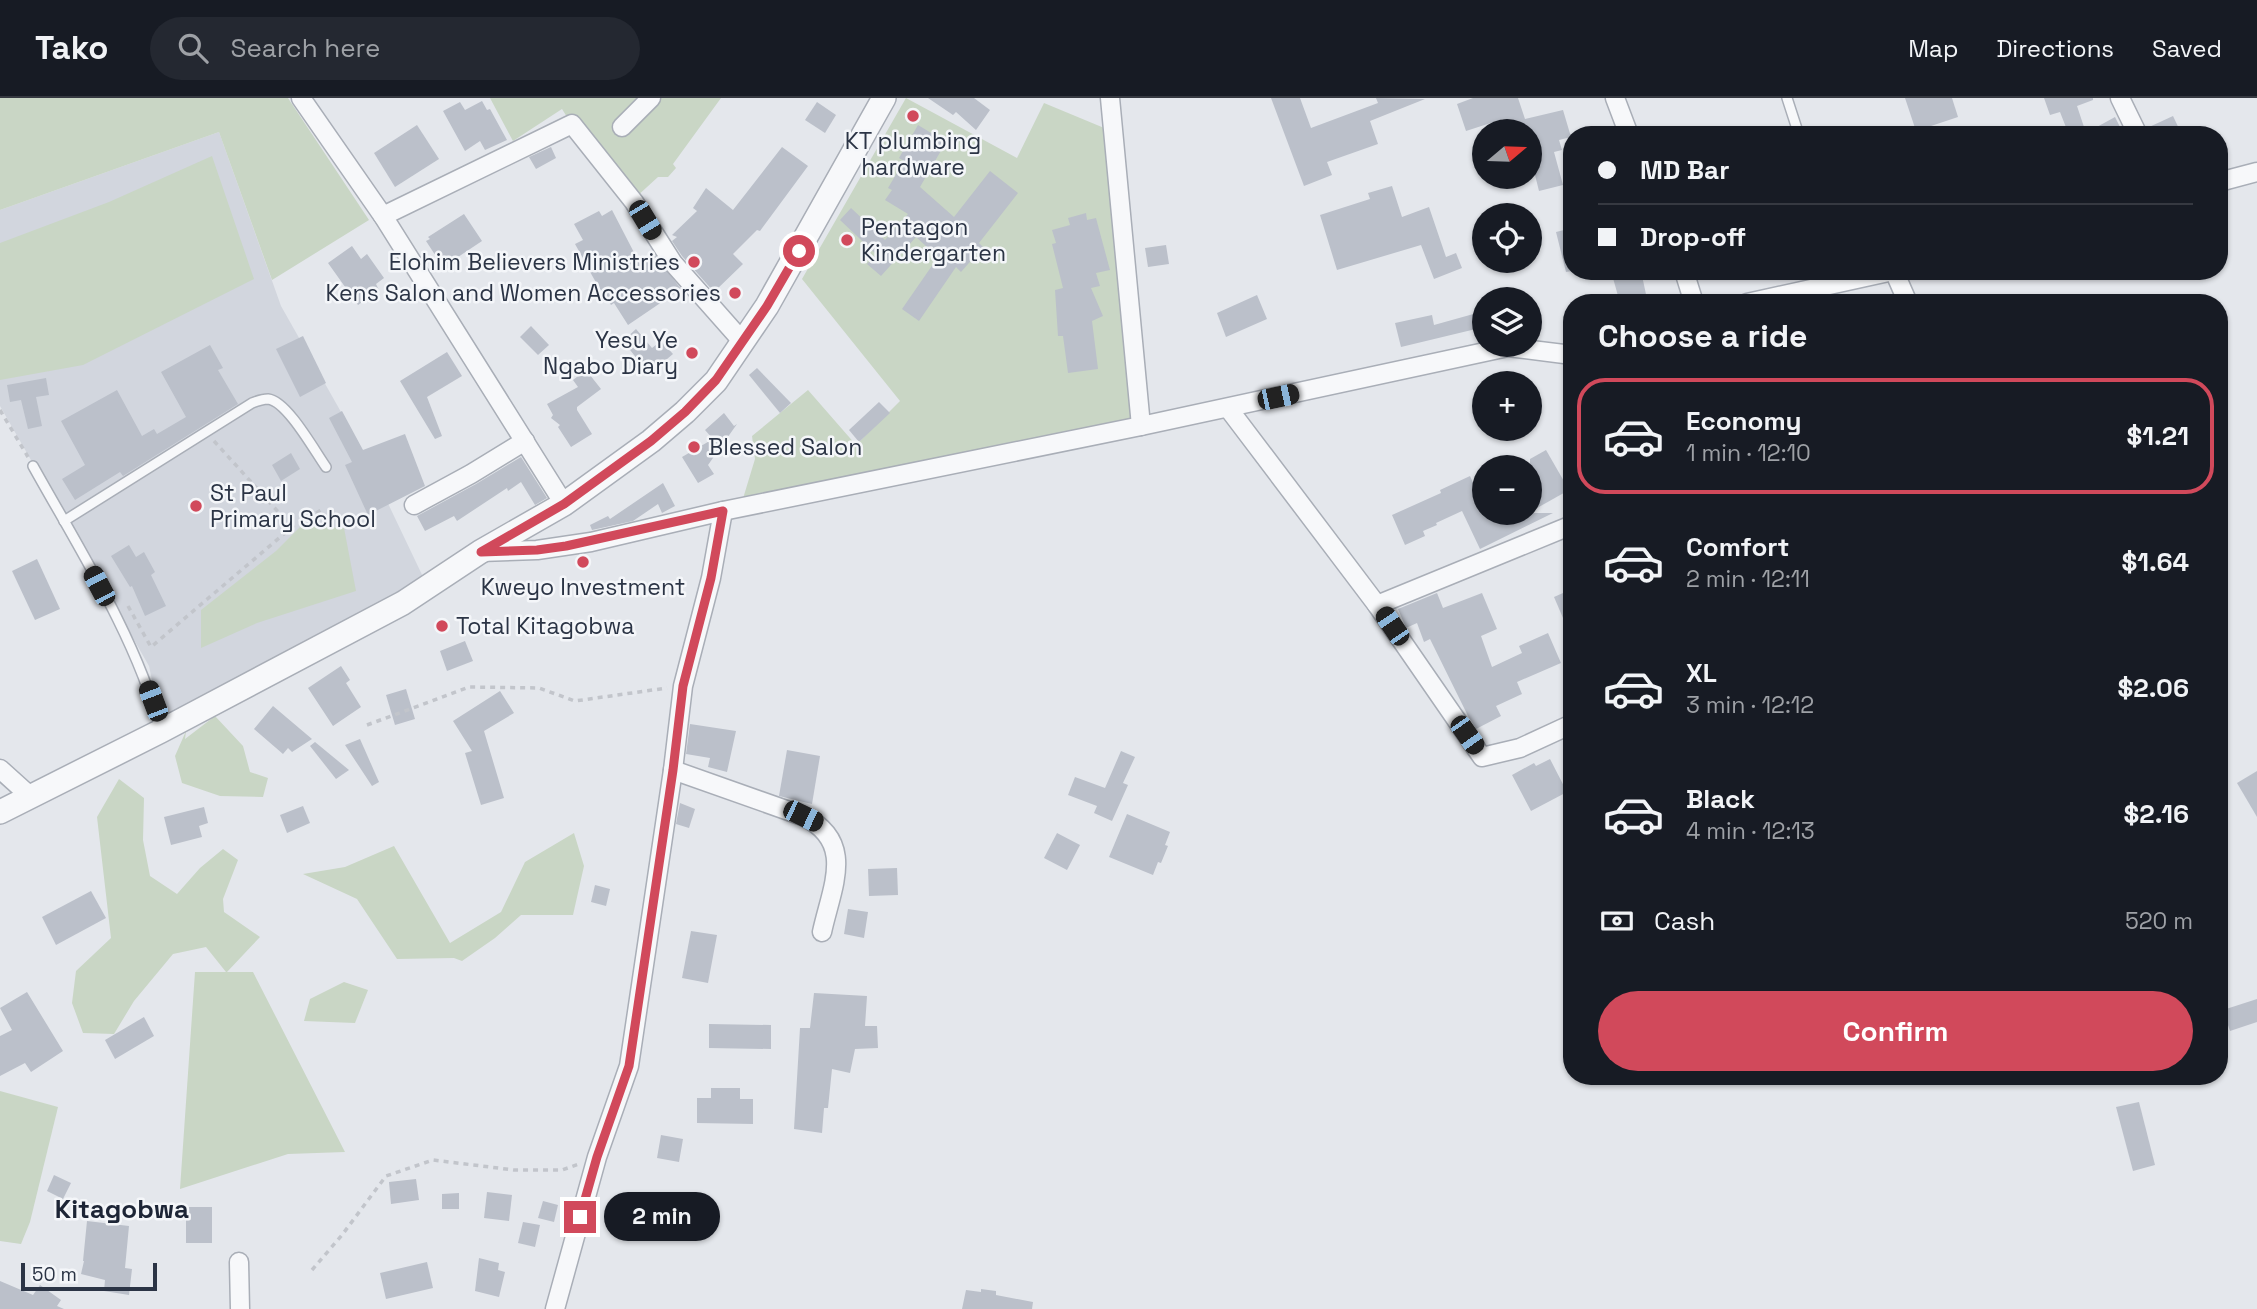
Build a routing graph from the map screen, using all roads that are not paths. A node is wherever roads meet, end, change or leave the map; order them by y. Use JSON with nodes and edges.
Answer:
{"nodes":[{"id":1,"x":302,"y":98,"type":"edge"},
{"id":2,"x":651,"y":98,"type":"edge"},
{"id":3,"x":884,"y":98,"type":"edge"},
{"id":4,"x":1110,"y":98,"type":"edge"},
{"id":5,"x":1615,"y":98,"type":"edge"},
{"id":6,"x":1787,"y":98,"type":"edge"},
{"id":7,"x":2120,"y":98,"type":"edge"},
{"id":8,"x":1626,"y":126,"type":"edge"},
{"id":9,"x":1796,"y":126,"type":"edge"},
{"id":10,"x":2134,"y":126,"type":"edge"},
{"id":11,"x":622,"y":127,"type":"dead end"},
{"id":12,"x":2257,"y":172,"type":"edge"},
{"id":13,"x":2228,"y":180,"type":"edge"},
{"id":14,"x":383,"y":216,"type":"junction"},
{"id":15,"x":1828,"y":280,"type":"edge"},
{"id":16,"x":1779,"y":294,"type":"edge"},
{"id":17,"x":742,"y":341,"type":"junction"},
{"id":18,"x":1563,"y":354,"type":"edge"},
{"id":19,"x":1227,"y":408,"type":"junction"},
{"id":20,"x":1141,"y":426,"type":"junction"},
{"id":21,"x":525,"y":441,"type":"junction"},
{"id":22,"x":33,"y":466,"type":"road end"},
{"id":23,"x":326,"y":467,"type":"dead end"},
{"id":24,"x":564,"y":504,"type":"junction"},
{"id":25,"x":414,"y":505,"type":"dead end"},
{"id":26,"x":723,"y":511,"type":"junction"},
{"id":27,"x":64,"y":521,"type":"junction"},
{"id":28,"x":1563,"y":529,"type":"edge"},
{"id":29,"x":481,"y":552,"type":"junction"},
{"id":30,"x":1377,"y":604,"type":"junction"},
{"id":31,"x":1563,"y":728,"type":"edge"},
{"id":32,"x":161,"y":731,"type":"junction"},
{"id":33,"x":0,"y":769,"type":"edge"},
{"id":34,"x":673,"y":770,"type":"junction"},
{"id":35,"x":30,"y":796,"type":"junction"},
{"id":36,"x":0,"y":812,"type":"edge"},
{"id":37,"x":822,"y":932,"type":"dead end"},
{"id":38,"x":239,"y":1262,"type":"dead end"},
{"id":39,"x":240,"y":1309,"type":"edge"},
{"id":40,"x":555,"y":1309,"type":"edge"}],
"edges":[{"from":1,"to":14,"type":"street"},
{"from":2,"to":11,"type":"street"},
{"from":3,"to":17,"type":"street"},
{"from":4,"to":20,"type":"street"},
{"from":5,"to":8,"type":"street"},
{"from":6,"to":9,"type":"lane"},
{"from":7,"to":10,"type":"street"},
{"from":12,"to":13,"type":"street"},
{"from":14,"to":17,"type":"street"},
{"from":14,"to":21,"type":"street"},
{"from":15,"to":16,"type":"street"},
{"from":17,"to":24,"type":"street"},
{"from":18,"to":19,"type":"street"},
{"from":19,"to":20,"type":"street"},
{"from":19,"to":30,"type":"street"},
{"from":20,"to":26,"type":"street"},
{"from":21,"to":24,"type":"street"},
{"from":21,"to":25,"type":"street"},
{"from":22,"to":27,"type":"lane"},
{"from":23,"to":27,"type":"lane"},
{"from":24,"to":29,"type":"street"},
{"from":26,"to":29,"type":"street"},
{"from":26,"to":34,"type":"street"},
{"from":27,"to":32,"type":"lane"},
{"from":28,"to":30,"type":"street"},
{"from":29,"to":32,"type":"street"},
{"from":30,"to":31,"type":"street"},
{"from":32,"to":35,"type":"street"},
{"from":33,"to":35,"type":"street"},
{"from":34,"to":37,"type":"street"},
{"from":34,"to":40,"type":"street"},
{"from":35,"to":36,"type":"street"},
{"from":38,"to":39,"type":"street"}]}
